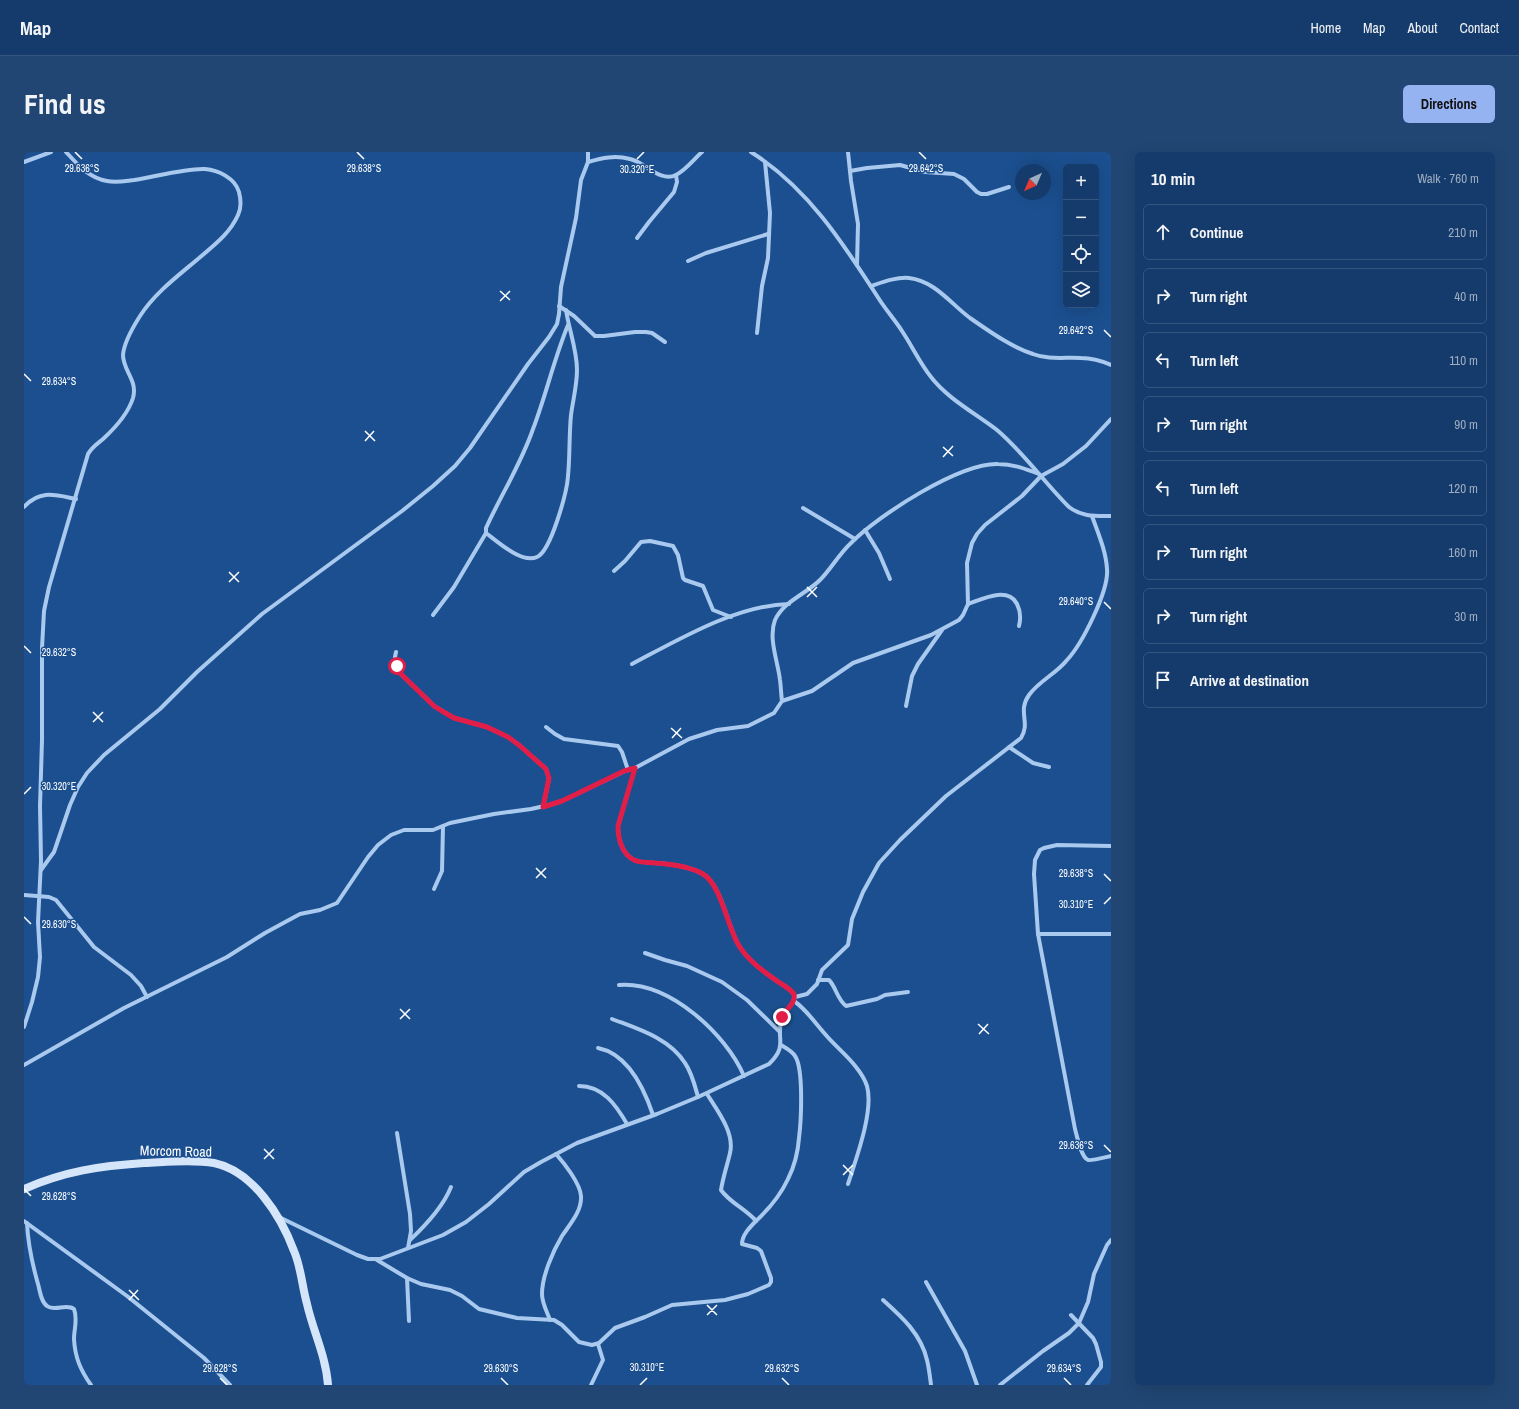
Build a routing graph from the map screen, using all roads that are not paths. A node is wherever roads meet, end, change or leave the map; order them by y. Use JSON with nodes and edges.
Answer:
{"nodes":[{"id":1,"x":51,"y":152,"type":"edge"},
{"id":2,"x":66,"y":152,"type":"edge"},
{"id":3,"x":588,"y":152,"type":"edge"},
{"id":4,"x":702,"y":152,"type":"edge"},
{"id":5,"x":751,"y":152,"type":"edge"},
{"id":6,"x":848,"y":152,"type":"edge"},
{"id":7,"x":24,"y":162,"type":"edge"},
{"id":8,"x":588,"y":162,"type":"junction"},
{"id":9,"x":765,"y":162,"type":"junction"},
{"id":10,"x":850,"y":171,"type":"junction"},
{"id":11,"x":676,"y":175,"type":"junction"},
{"id":12,"x":1009,"y":187,"type":"dead end"},
{"id":13,"x":768,"y":234,"type":"junction"},
{"id":14,"x":637,"y":238,"type":"dead end"},
{"id":15,"x":688,"y":262,"type":"dead end"},
{"id":16,"x":856,"y":265,"type":"junction"},
{"id":17,"x":871,"y":286,"type":"junction"},
{"id":18,"x":559,"y":306,"type":"junction"},
{"id":19,"x":566,"y":310,"type":"junction"},
{"id":20,"x":568,"y":325,"type":"junction"},
{"id":21,"x":757,"y":334,"type":"dead end"},
{"id":22,"x":665,"y":342,"type":"dead end"},
{"id":23,"x":1111,"y":365,"type":"edge"},
{"id":24,"x":1111,"y":419,"type":"edge"},
{"id":25,"x":1041,"y":475,"type":"junction"},
{"id":26,"x":76,"y":499,"type":"junction"},
{"id":27,"x":24,"y":506,"type":"edge"},
{"id":28,"x":803,"y":508,"type":"dead end"},
{"id":29,"x":1092,"y":516,"type":"junction"},
{"id":30,"x":1111,"y":516,"type":"edge"},
{"id":31,"x":866,"y":530,"type":"junction"},
{"id":32,"x":486,"y":534,"type":"junction"},
{"id":33,"x":855,"y":539,"type":"junction"},
{"id":34,"x":614,"y":570,"type":"dead end"},
{"id":35,"x":890,"y":579,"type":"dead end"},
{"id":36,"x":788,"y":604,"type":"junction"},
{"id":37,"x":968,"y":604,"type":"junction"},
{"id":38,"x":433,"y":615,"type":"dead end"},
{"id":39,"x":731,"y":617,"type":"junction"},
{"id":40,"x":1019,"y":626,"type":"dead end"},
{"id":41,"x":942,"y":630,"type":"junction"},
{"id":42,"x":396,"y":652,"type":"dead end"},
{"id":43,"x":632,"y":664,"type":"dead end"},
{"id":44,"x":782,"y":701,"type":"junction"},
{"id":45,"x":906,"y":706,"type":"dead end"},
{"id":46,"x":546,"y":727,"type":"dead end"},
{"id":47,"x":1009,"y":747,"type":"junction"},
{"id":48,"x":1049,"y":767,"type":"dead end"},
{"id":49,"x":635,"y":768,"type":"junction"},
{"id":50,"x":628,"y":770,"type":"junction"},
{"id":51,"x":543,"y":807,"type":"junction"},
{"id":52,"x":443,"y":826,"type":"junction"},
{"id":53,"x":1111,"y":846,"type":"edge"},
{"id":54,"x":41,"y":870,"type":"junction"},
{"id":55,"x":434,"y":889,"type":"dead end"},
{"id":56,"x":24,"y":895,"type":"edge"},
{"id":57,"x":39,"y":896,"type":"junction"},
{"id":58,"x":1038,"y":934,"type":"junction"},
{"id":59,"x":1111,"y":934,"type":"edge"},
{"id":60,"x":645,"y":953,"type":"dead end"},
{"id":61,"x":818,"y":980,"type":"junction"},
{"id":62,"x":619,"y":985,"type":"dead end"},
{"id":63,"x":908,"y":992,"type":"dead end"},
{"id":64,"x":147,"y":996,"type":"junction"},
{"id":65,"x":794,"y":999,"type":"junction"},
{"id":66,"x":612,"y":1019,"type":"dead end"},
{"id":67,"x":24,"y":1027,"type":"edge"},
{"id":68,"x":780,"y":1032,"type":"junction"},
{"id":69,"x":781,"y":1045,"type":"junction"},
{"id":70,"x":598,"y":1048,"type":"dead end"},
{"id":71,"x":24,"y":1065,"type":"edge"},
{"id":72,"x":744,"y":1076,"type":"junction"},
{"id":73,"x":578,"y":1086,"type":"dead end"},
{"id":74,"x":707,"y":1094,"type":"junction"},
{"id":75,"x":698,"y":1097,"type":"junction"},
{"id":76,"x":653,"y":1115,"type":"junction"},
{"id":77,"x":627,"y":1124,"type":"junction"},
{"id":78,"x":397,"y":1133,"type":"dead end"},
{"id":79,"x":556,"y":1154,"type":"junction"},
{"id":80,"x":1111,"y":1156,"type":"edge"},
{"id":81,"x":848,"y":1184,"type":"dead end"},
{"id":82,"x":451,"y":1187,"type":"dead end"},
{"id":83,"x":24,"y":1189,"type":"edge"},
{"id":84,"x":277,"y":1216,"type":"junction"},
{"id":85,"x":756,"y":1221,"type":"junction"},
{"id":86,"x":26,"y":1222,"type":"edge"},
{"id":87,"x":409,"y":1240,"type":"junction"},
{"id":88,"x":1111,"y":1240,"type":"edge"},
{"id":89,"x":408,"y":1248,"type":"junction"},
{"id":90,"x":377,"y":1260,"type":"junction"},
{"id":91,"x":407,"y":1278,"type":"junction"},
{"id":92,"x":926,"y":1282,"type":"dead end"},
{"id":93,"x":883,"y":1300,"type":"dead end"},
{"id":94,"x":1071,"y":1315,"type":"dead end"},
{"id":95,"x":550,"y":1320,"type":"junction"},
{"id":96,"x":409,"y":1321,"type":"dead end"},
{"id":97,"x":1079,"y":1323,"type":"junction"},
{"id":98,"x":598,"y":1344,"type":"junction"},
{"id":99,"x":92,"y":1385,"type":"edge"},
{"id":100,"x":230,"y":1385,"type":"edge"},
{"id":101,"x":328,"y":1385,"type":"edge"},
{"id":102,"x":591,"y":1385,"type":"edge"},
{"id":103,"x":931,"y":1385,"type":"edge"},
{"id":104,"x":977,"y":1385,"type":"edge"},
{"id":105,"x":1000,"y":1385,"type":"edge"},
{"id":106,"x":1087,"y":1385,"type":"edge"}],
"edges":[{"from":1,"to":7,"type":"street"},
{"from":2,"to":26,"type":"street"},
{"from":3,"to":8,"type":"street"},
{"from":4,"to":11,"type":"street"},
{"from":5,"to":9,"type":"street"},
{"from":6,"to":10,"type":"street"},
{"from":8,"to":11,"type":"street"},
{"from":8,"to":18,"type":"street"},
{"from":9,"to":13,"type":"street"},
{"from":9,"to":16,"type":"street"},
{"from":10,"to":12,"type":"street"},
{"from":10,"to":16,"type":"street"},
{"from":11,"to":14,"type":"street"},
{"from":13,"to":15,"type":"street"},
{"from":13,"to":21,"type":"street"},
{"from":16,"to":17,"type":"street"},
{"from":17,"to":23,"type":"street"},
{"from":17,"to":25,"type":"street"},
{"from":18,"to":19,"type":"street"},
{"from":18,"to":54,"type":"street"},
{"from":19,"to":20,"type":"street"},
{"from":19,"to":22,"type":"street"},
{"from":20,"to":32,"type":"street"},
{"from":20,"to":32,"type":"street"},
{"from":24,"to":25,"type":"street"},
{"from":25,"to":29,"type":"street"},
{"from":25,"to":31,"type":"street"},
{"from":25,"to":37,"type":"street"},
{"from":26,"to":27,"type":"street"},
{"from":26,"to":54,"type":"street"},
{"from":28,"to":33,"type":"street"},
{"from":29,"to":30,"type":"street"},
{"from":29,"to":47,"type":"street"},
{"from":31,"to":33,"type":"street"},
{"from":31,"to":35,"type":"street"},
{"from":32,"to":38,"type":"street"},
{"from":33,"to":36,"type":"street"},
{"from":34,"to":39,"type":"street"},
{"from":36,"to":39,"type":"street"},
{"from":36,"to":44,"type":"street"},
{"from":37,"to":40,"type":"street"},
{"from":37,"to":41,"type":"street"},
{"from":39,"to":43,"type":"street"},
{"from":41,"to":44,"type":"street"},
{"from":41,"to":45,"type":"street"},
{"from":42,"to":51,"type":"street"},
{"from":44,"to":49,"type":"street"},
{"from":46,"to":50,"type":"street"},
{"from":47,"to":48,"type":"street"},
{"from":47,"to":61,"type":"street"},
{"from":49,"to":50,"type":"street"},
{"from":49,"to":65,"type":"street"},
{"from":50,"to":51,"type":"street"},
{"from":51,"to":52,"type":"street"},
{"from":52,"to":55,"type":"street"},
{"from":52,"to":64,"type":"street"},
{"from":53,"to":58,"type":"street"},
{"from":54,"to":57,"type":"street"},
{"from":56,"to":57,"type":"street"},
{"from":57,"to":64,"type":"street"},
{"from":57,"to":67,"type":"street"},
{"from":58,"to":59,"type":"street"},
{"from":58,"to":80,"type":"street"},
{"from":60,"to":68,"type":"street"},
{"from":61,"to":63,"type":"street"},
{"from":61,"to":65,"type":"street"},
{"from":62,"to":72,"type":"street"},
{"from":64,"to":71,"type":"street"},
{"from":65,"to":68,"type":"street"},
{"from":65,"to":81,"type":"street"},
{"from":66,"to":75,"type":"street"},
{"from":68,"to":69,"type":"street"},
{"from":69,"to":72,"type":"street"},
{"from":69,"to":85,"type":"street"},
{"from":70,"to":76,"type":"street"},
{"from":72,"to":74,"type":"street"},
{"from":73,"to":77,"type":"street"},
{"from":74,"to":75,"type":"street"},
{"from":74,"to":85,"type":"street"},
{"from":75,"to":76,"type":"street"},
{"from":76,"to":77,"type":"street"},
{"from":77,"to":79,"type":"street"},
{"from":78,"to":87,"type":"street"},
{"from":79,"to":89,"type":"street"},
{"from":79,"to":95,"type":"street"},
{"from":82,"to":87,"type":"street"},
{"from":83,"to":84,"type":"street","name":"Morcom Road"},
{"from":84,"to":90,"type":"street"},
{"from":84,"to":101,"type":"street","name":"Morcom Road"},
{"from":85,"to":98,"type":"street"},
{"from":86,"to":99,"type":"street"},
{"from":86,"to":100,"type":"street"},
{"from":87,"to":89,"type":"street"},
{"from":88,"to":97,"type":"street"},
{"from":89,"to":90,"type":"street"},
{"from":90,"to":91,"type":"street"},
{"from":91,"to":95,"type":"street"},
{"from":91,"to":96,"type":"street"},
{"from":92,"to":104,"type":"street"},
{"from":93,"to":103,"type":"street"},
{"from":94,"to":97,"type":"street"},
{"from":95,"to":98,"type":"street"},
{"from":97,"to":105,"type":"street"},
{"from":97,"to":106,"type":"street"},
{"from":98,"to":102,"type":"street"}]}
